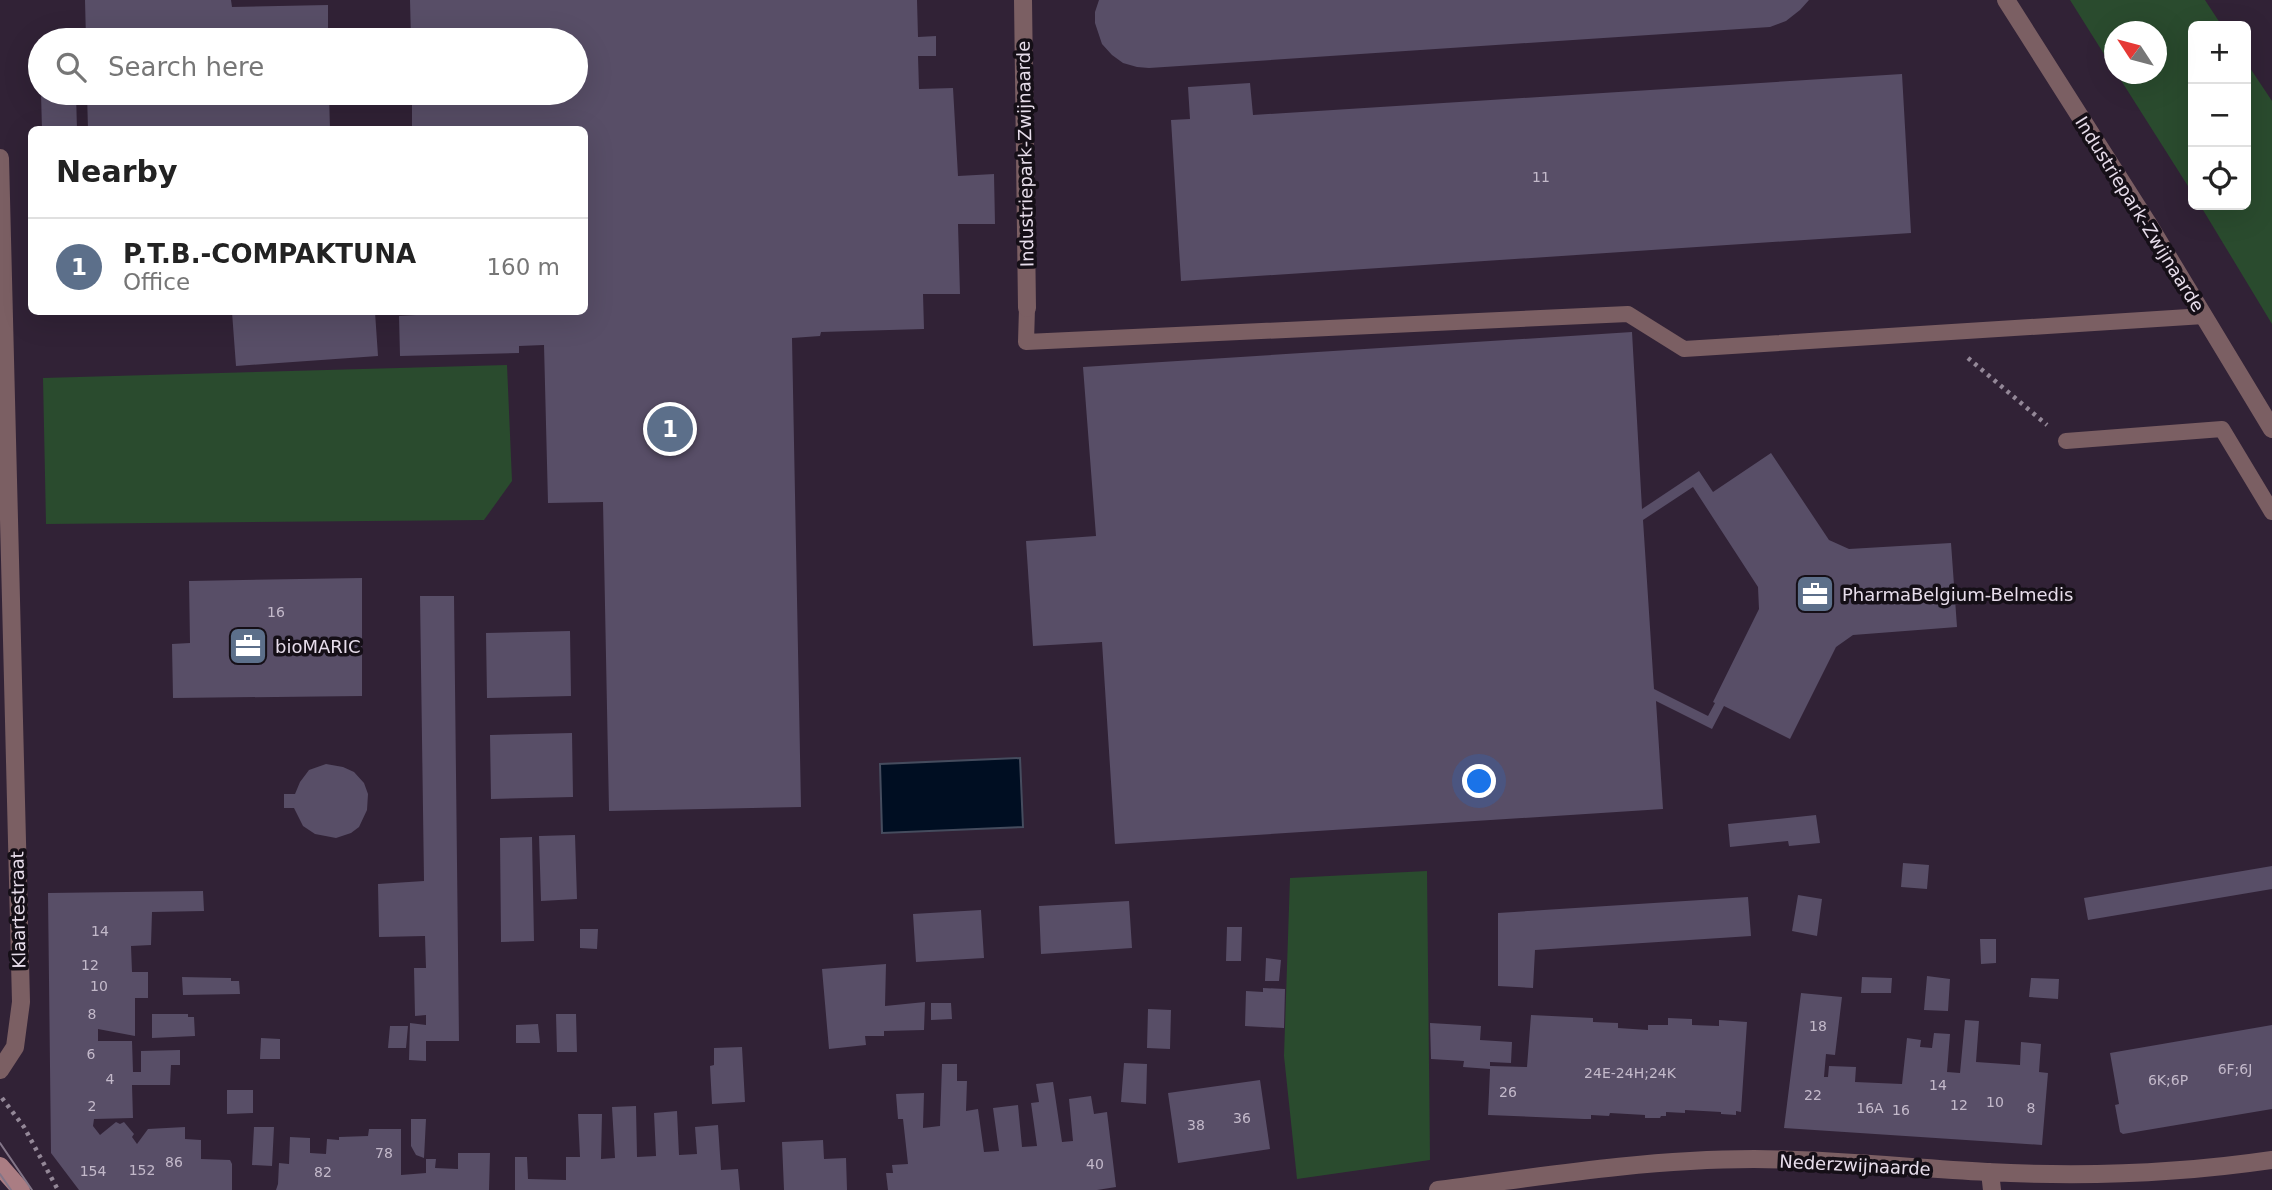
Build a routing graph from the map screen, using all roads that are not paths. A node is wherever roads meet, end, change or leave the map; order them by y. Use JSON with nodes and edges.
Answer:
{"nodes":[{"id":1,"x":1023,"y":0,"type":"edge"},
{"id":2,"x":2006,"y":0,"type":"edge"},
{"id":3,"x":0,"y":158,"type":"edge"},
{"id":4,"x":1027,"y":308,"type":"joint"},
{"id":5,"x":2204,"y":316,"type":"junction"},
{"id":6,"x":2272,"y":429,"type":"edge"},
{"id":7,"x":2066,"y":441,"type":"road end"},
{"id":8,"x":2272,"y":512,"type":"edge"},
{"id":9,"x":0,"y":1070,"type":"edge"},
{"id":10,"x":2272,"y":1160,"type":"edge"},
{"id":11,"x":0,"y":1166,"type":"edge"},
{"id":12,"x":1991,"y":1181,"type":"edge"},
{"id":13,"x":21,"y":1190,"type":"edge"},
{"id":14,"x":1438,"y":1190,"type":"edge"}],
"edges":[{"from":1,"to":4,"type":"street","name":"Industriepark-Zwijnaarde"},
{"from":2,"to":5,"type":"street","name":"Industriepark-Zwijnaarde"},
{"from":3,"to":9,"type":"street","name":"Klaartestraat"},
{"from":4,"to":5,"type":"lane"},
{"from":5,"to":6,"type":"street","name":"Industriepark-Zwijnaarde"},
{"from":7,"to":8,"type":"lane"},
{"from":10,"to":12,"type":"street","name":"Nederzwijnaarde"},
{"from":11,"to":13,"type":"street"},
{"from":12,"to":14,"type":"street","name":"Nederzwijnaarde"}]}
